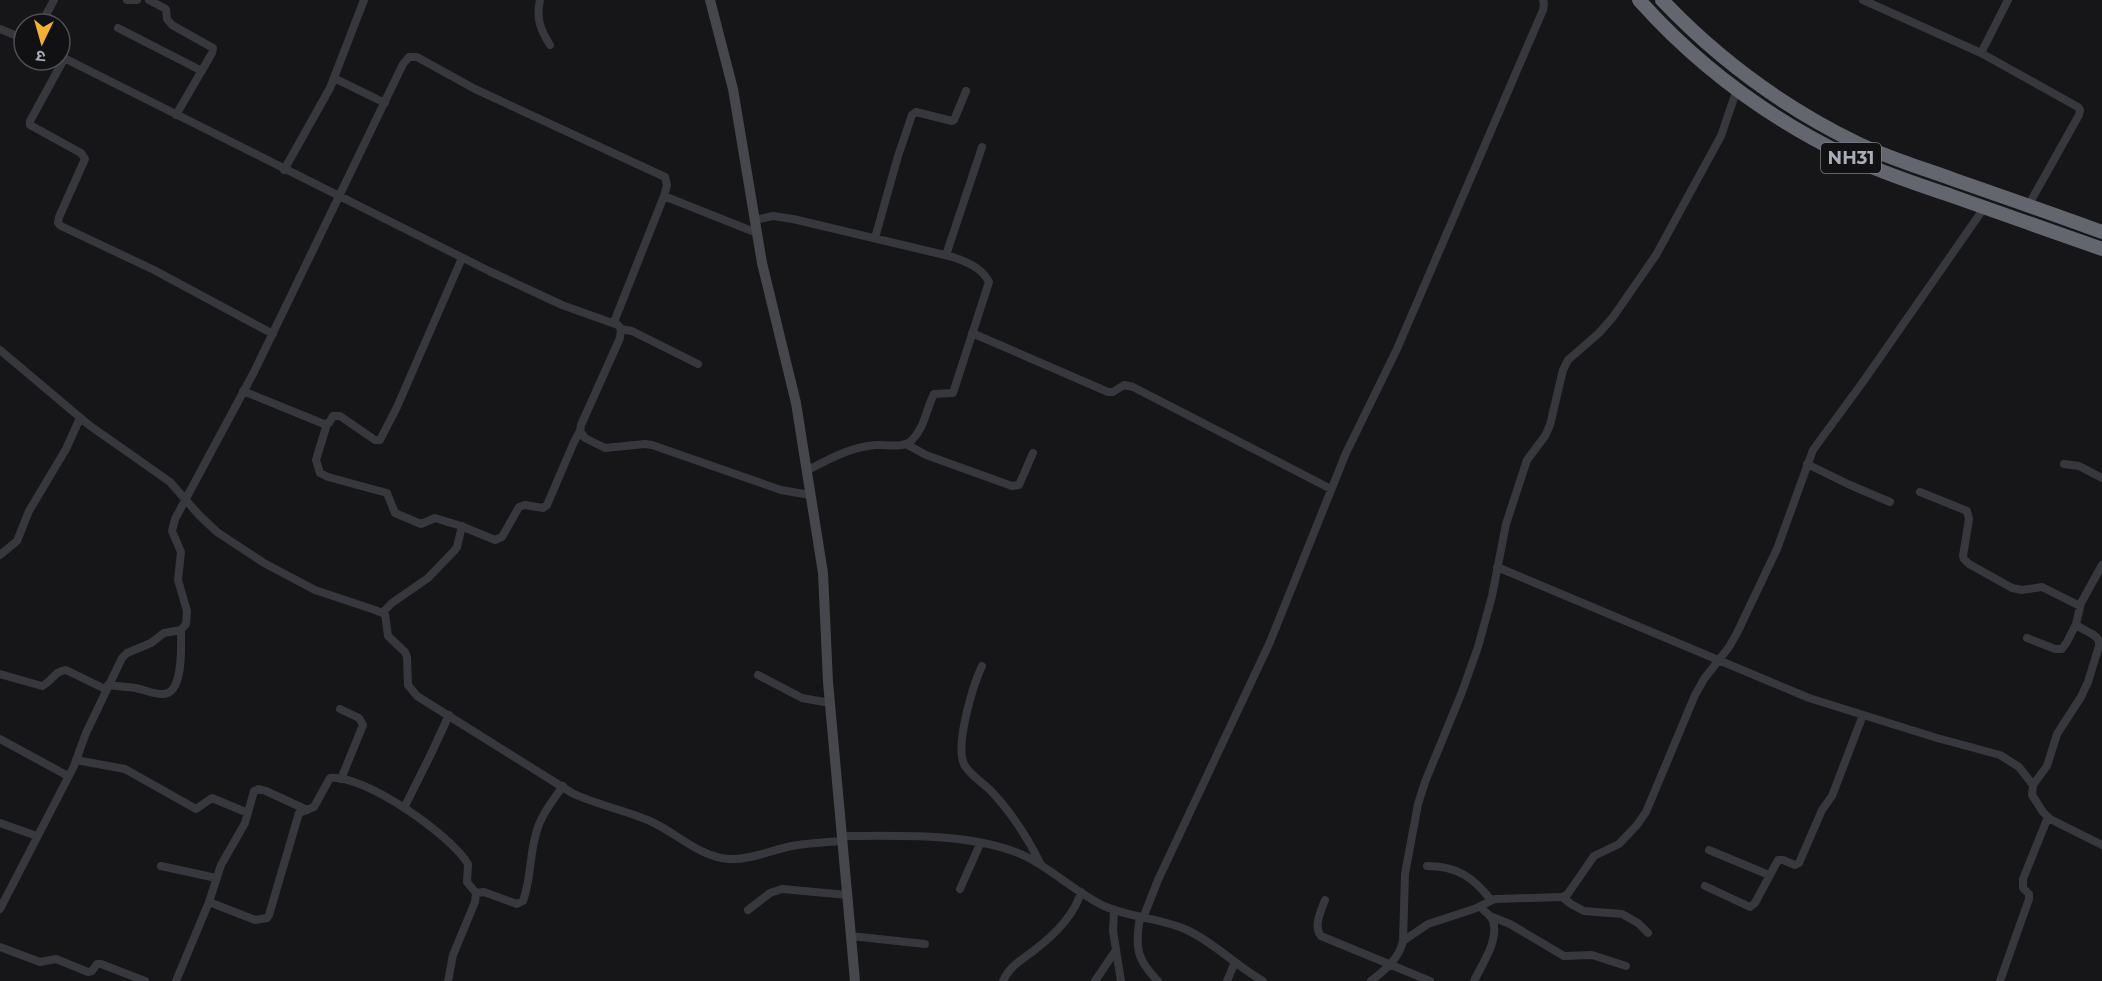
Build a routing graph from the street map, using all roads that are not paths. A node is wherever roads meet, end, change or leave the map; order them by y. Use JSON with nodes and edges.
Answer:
{"nodes":[{"id":1,"x":127,"y":0,"type":"edge"},
{"id":2,"x":137,"y":0,"type":"edge"},
{"id":3,"x":149,"y":0,"type":"edge"},
{"id":4,"x":364,"y":0,"type":"edge"},
{"id":5,"x":540,"y":0,"type":"edge"},
{"id":6,"x":710,"y":0,"type":"edge"},
{"id":7,"x":1542,"y":0,"type":"edge"},
{"id":8,"x":1640,"y":0,"type":"edge"},
{"id":9,"x":1662,"y":0,"type":"edge"},
{"id":10,"x":1863,"y":0,"type":"edge"},
{"id":11,"x":2008,"y":0,"type":"edge"},
{"id":12,"x":118,"y":28,"type":"dead end"},
{"id":13,"x":550,"y":45,"type":"dead end"},
{"id":14,"x":1980,"y":53,"type":"junction"},
{"id":15,"x":72,"y":62,"type":"edge"},
{"id":16,"x":202,"y":70,"type":"junction"},
{"id":17,"x":55,"y":72,"type":"edge"},
{"id":18,"x":334,"y":78,"type":"junction"},
{"id":19,"x":1737,"y":89,"type":"junction"},
{"id":20,"x":966,"y":91,"type":"dead end"},
{"id":21,"x":385,"y":103,"type":"junction"},
{"id":22,"x":176,"y":115,"type":"junction"},
{"id":23,"x":982,"y":147,"type":"dead end"},
{"id":24,"x":284,"y":170,"type":"junction"},
{"id":25,"x":664,"y":196,"type":"junction"},
{"id":26,"x":340,"y":198,"type":"junction"},
{"id":27,"x":2028,"y":206,"type":"junction"},
{"id":28,"x":1984,"y":208,"type":"junction"},
{"id":29,"x":755,"y":220,"type":"junction"},
{"id":30,"x":757,"y":232,"type":"junction"},
{"id":31,"x":2102,"y":232,"type":"edge"},
{"id":32,"x":875,"y":238,"type":"junction"},
{"id":33,"x":2102,"y":249,"type":"edge"},
{"id":34,"x":946,"y":255,"type":"junction"},
{"id":35,"x":462,"y":258,"type":"junction"},
{"id":36,"x":614,"y":322,"type":"junction"},
{"id":37,"x":621,"y":329,"type":"junction"},
{"id":38,"x":972,"y":333,"type":"junction"},
{"id":39,"x":273,"y":334,"type":"junction"},
{"id":40,"x":0,"y":350,"type":"edge"},
{"id":41,"x":698,"y":364,"type":"dead end"},
{"id":42,"x":243,"y":391,"type":"junction"},
{"id":43,"x":80,"y":418,"type":"junction"},
{"id":44,"x":327,"y":424,"type":"junction"},
{"id":45,"x":580,"y":431,"type":"junction"},
{"id":46,"x":906,"y":444,"type":"junction"},
{"id":47,"x":1033,"y":453,"type":"dead end"},
{"id":48,"x":1807,"y":464,"type":"junction"},
{"id":49,"x":2064,"y":464,"type":"dead end"},
{"id":50,"x":806,"y":471,"type":"junction"},
{"id":51,"x":2102,"y":478,"type":"edge"},
{"id":52,"x":1331,"y":489,"type":"junction"},
{"id":53,"x":1920,"y":492,"type":"dead end"},
{"id":54,"x":810,"y":495,"type":"junction"},
{"id":55,"x":184,"y":499,"type":"junction"},
{"id":56,"x":1890,"y":501,"type":"dead end"},
{"id":57,"x":462,"y":526,"type":"junction"},
{"id":58,"x":0,"y":555,"type":"edge"},
{"id":59,"x":2102,"y":565,"type":"edge"},
{"id":60,"x":1497,"y":567,"type":"junction"},
{"id":61,"x":2080,"y":606,"type":"junction"},
{"id":62,"x":382,"y":613,"type":"junction"},
{"id":63,"x":2076,"y":624,"type":"junction"},
{"id":64,"x":181,"y":630,"type":"junction"},
{"id":65,"x":2027,"y":638,"type":"dead end"},
{"id":66,"x":2100,"y":645,"type":"edge"},
{"id":67,"x":1719,"y":660,"type":"junction"},
{"id":68,"x":982,"y":666,"type":"dead end"},
{"id":69,"x":0,"y":674,"type":"edge"},
{"id":70,"x":758,"y":675,"type":"dead end"},
{"id":71,"x":106,"y":687,"type":"junction"},
{"id":72,"x":830,"y":703,"type":"junction"},
{"id":73,"x":340,"y":710,"type":"dead end"},
{"id":74,"x":448,"y":715,"type":"junction"},
{"id":75,"x":1863,"y":715,"type":"junction"},
{"id":76,"x":0,"y":739,"type":"edge"},
{"id":77,"x":76,"y":760,"type":"junction"},
{"id":78,"x":68,"y":776,"type":"junction"},
{"id":79,"x":341,"y":779,"type":"junction"},
{"id":80,"x":2033,"y":785,"type":"junction"},
{"id":81,"x":563,"y":786,"type":"junction"},
{"id":82,"x":404,"y":808,"type":"junction"},
{"id":83,"x":308,"y":811,"type":"junction"},
{"id":84,"x":248,"y":813,"type":"junction"},
{"id":85,"x":2048,"y":817,"type":"junction"},
{"id":86,"x":0,"y":823,"type":"edge"},
{"id":87,"x":37,"y":836,"type":"junction"},
{"id":88,"x":843,"y":839,"type":"junction"},
{"id":89,"x":980,"y":844,"type":"junction"},
{"id":90,"x":2102,"y":845,"type":"edge"},
{"id":91,"x":1709,"y":850,"type":"dead end"},
{"id":92,"x":161,"y":866,"type":"dead end"},
{"id":93,"x":1042,"y":866,"type":"junction"},
{"id":94,"x":1427,"y":866,"type":"dead end"},
{"id":95,"x":1768,"y":875,"type":"junction"},
{"id":96,"x":216,"y":878,"type":"junction"},
{"id":97,"x":1705,"y":886,"type":"dead end"},
{"id":98,"x":960,"y":889,"type":"dead end"},
{"id":99,"x":1082,"y":892,"type":"junction"},
{"id":100,"x":476,"y":893,"type":"junction"},
{"id":101,"x":848,"y":895,"type":"junction"},
{"id":102,"x":1562,"y":897,"type":"junction"},
{"id":103,"x":1325,"y":900,"type":"dead end"},
{"id":104,"x":1491,"y":900,"type":"junction"},
{"id":105,"x":209,"y":902,"type":"junction"},
{"id":106,"x":1480,"y":907,"type":"junction"},
{"id":107,"x":0,"y":909,"type":"edge"},
{"id":108,"x":748,"y":910,"type":"dead end"},
{"id":109,"x":1114,"y":910,"type":"junction"},
{"id":110,"x":1490,"y":916,"type":"junction"},
{"id":111,"x":1142,"y":917,"type":"junction"},
{"id":112,"x":1648,"y":933,"type":"dead end"},
{"id":113,"x":851,"y":936,"type":"junction"},
{"id":114,"x":1403,"y":940,"type":"junction"},
{"id":115,"x":925,"y":944,"type":"dead end"},
{"id":116,"x":0,"y":947,"type":"edge"},
{"id":117,"x":1116,"y":950,"type":"junction"},
{"id":118,"x":1235,"y":962,"type":"junction"},
{"id":119,"x":1390,"y":964,"type":"junction"},
{"id":120,"x":1626,"y":966,"type":"dead end"},
{"id":121,"x":145,"y":981,"type":"edge"},
{"id":122,"x":176,"y":981,"type":"edge"},
{"id":123,"x":448,"y":981,"type":"edge"},
{"id":124,"x":855,"y":981,"type":"edge"},
{"id":125,"x":1003,"y":981,"type":"edge"},
{"id":126,"x":1095,"y":981,"type":"edge"},
{"id":127,"x":1121,"y":981,"type":"edge"},
{"id":128,"x":1158,"y":981,"type":"edge"},
{"id":129,"x":1227,"y":981,"type":"edge"},
{"id":130,"x":1263,"y":981,"type":"edge"},
{"id":131,"x":1371,"y":981,"type":"edge"},
{"id":132,"x":1430,"y":981,"type":"edge"},
{"id":133,"x":1474,"y":981,"type":"edge"},
{"id":134,"x":2000,"y":981,"type":"edge"}],
"edges":[{"from":1,"to":2,"type":"street"},
{"from":3,"to":16,"type":"street"},
{"from":4,"to":18,"type":"street"},
{"from":5,"to":13,"type":"street"},
{"from":6,"to":29,"type":"street"},
{"from":7,"to":52,"type":"street"},
{"from":8,"to":19,"type":"highway","number":"NH31"},
{"from":9,"to":27,"type":"highway","number":"NH31"},
{"from":10,"to":14,"type":"street"},
{"from":11,"to":14,"type":"street"},
{"from":12,"to":16,"type":"street"},
{"from":14,"to":27,"type":"street"},
{"from":15,"to":22,"type":"street"},
{"from":16,"to":22,"type":"street"},
{"from":17,"to":39,"type":"street"},
{"from":18,"to":21,"type":"street"},
{"from":18,"to":24,"type":"street"},
{"from":19,"to":28,"type":"highway","number":"NH31"},
{"from":19,"to":60,"type":"street"},
{"from":20,"to":32,"type":"street"},
{"from":21,"to":25,"type":"street"},
{"from":21,"to":26,"type":"street"},
{"from":22,"to":24,"type":"street"},
{"from":23,"to":34,"type":"street"},
{"from":24,"to":26,"type":"street"},
{"from":25,"to":30,"type":"street"},
{"from":25,"to":36,"type":"street"},
{"from":26,"to":35,"type":"street"},
{"from":26,"to":39,"type":"street"},
{"from":27,"to":31,"type":"highway","number":"NH31"},
{"from":28,"to":33,"type":"highway","number":"NH31"},
{"from":28,"to":48,"type":"street"},
{"from":29,"to":30,"type":"street"},
{"from":29,"to":32,"type":"street"},
{"from":30,"to":50,"type":"street"},
{"from":32,"to":34,"type":"street"},
{"from":34,"to":38,"type":"street"},
{"from":35,"to":36,"type":"street"},
{"from":35,"to":44,"type":"street"},
{"from":36,"to":37,"type":"street"},
{"from":37,"to":41,"type":"street"},
{"from":37,"to":45,"type":"street"},
{"from":38,"to":46,"type":"street"},
{"from":38,"to":52,"type":"street"},
{"from":39,"to":42,"type":"street"},
{"from":40,"to":43,"type":"street"},
{"from":42,"to":44,"type":"street"},
{"from":42,"to":55,"type":"street"},
{"from":43,"to":55,"type":"street"},
{"from":43,"to":58,"type":"street"},
{"from":44,"to":57,"type":"street"},
{"from":45,"to":54,"type":"street"},
{"from":45,"to":57,"type":"street"},
{"from":46,"to":47,"type":"street"},
{"from":46,"to":50,"type":"street"},
{"from":48,"to":56,"type":"street"},
{"from":48,"to":67,"type":"street"},
{"from":49,"to":51,"type":"street"},
{"from":50,"to":54,"type":"street"},
{"from":52,"to":111,"type":"street"},
{"from":53,"to":61,"type":"street"},
{"from":54,"to":72,"type":"street"},
{"from":55,"to":62,"type":"street"},
{"from":55,"to":64,"type":"street"},
{"from":57,"to":62,"type":"street"},
{"from":59,"to":61,"type":"street"},
{"from":60,"to":67,"type":"street"},
{"from":60,"to":114,"type":"street"},
{"from":61,"to":63,"type":"street"},
{"from":62,"to":74,"type":"street"},
{"from":63,"to":65,"type":"street"},
{"from":63,"to":66,"type":"street"},
{"from":64,"to":71,"type":"street"},
{"from":64,"to":71,"type":"street"},
{"from":66,"to":80,"type":"street"},
{"from":67,"to":75,"type":"street"},
{"from":67,"to":102,"type":"street"},
{"from":68,"to":93,"type":"street"},
{"from":69,"to":71,"type":"street"},
{"from":70,"to":72,"type":"street"},
{"from":71,"to":77,"type":"street"},
{"from":72,"to":88,"type":"street"},
{"from":73,"to":79,"type":"street"},
{"from":74,"to":81,"type":"street"},
{"from":74,"to":82,"type":"street"},
{"from":75,"to":80,"type":"street"},
{"from":75,"to":95,"type":"street"},
{"from":76,"to":78,"type":"street"},
{"from":77,"to":78,"type":"street"},
{"from":77,"to":84,"type":"street"},
{"from":78,"to":87,"type":"street"},
{"from":79,"to":82,"type":"street"},
{"from":79,"to":83,"type":"street"},
{"from":80,"to":85,"type":"street"},
{"from":81,"to":88,"type":"street"},
{"from":81,"to":100,"type":"street"},
{"from":82,"to":100,"type":"street"},
{"from":83,"to":84,"type":"street"},
{"from":83,"to":105,"type":"street"},
{"from":84,"to":96,"type":"street"},
{"from":85,"to":90,"type":"street"},
{"from":85,"to":134,"type":"street"},
{"from":86,"to":87,"type":"street"},
{"from":87,"to":107,"type":"street"},
{"from":88,"to":89,"type":"street"},
{"from":88,"to":101,"type":"street"},
{"from":89,"to":93,"type":"street"},
{"from":89,"to":98,"type":"street"},
{"from":91,"to":95,"type":"street"},
{"from":92,"to":96,"type":"street"},
{"from":93,"to":99,"type":"street"},
{"from":94,"to":104,"type":"street"},
{"from":95,"to":97,"type":"street"},
{"from":96,"to":105,"type":"street"},
{"from":99,"to":109,"type":"street"},
{"from":99,"to":125,"type":"street"},
{"from":100,"to":123,"type":"street"},
{"from":101,"to":108,"type":"street"},
{"from":101,"to":113,"type":"street"},
{"from":102,"to":104,"type":"street"},
{"from":102,"to":112,"type":"street"},
{"from":103,"to":119,"type":"street"},
{"from":104,"to":106,"type":"street"},
{"from":105,"to":122,"type":"street"},
{"from":106,"to":110,"type":"street"},
{"from":106,"to":114,"type":"street"},
{"from":109,"to":111,"type":"street"},
{"from":109,"to":117,"type":"street"},
{"from":110,"to":120,"type":"street"},
{"from":110,"to":133,"type":"street"},
{"from":111,"to":118,"type":"street"},
{"from":111,"to":128,"type":"street"},
{"from":113,"to":115,"type":"street"},
{"from":113,"to":124,"type":"street"},
{"from":114,"to":119,"type":"street"},
{"from":116,"to":121,"type":"street"},
{"from":117,"to":126,"type":"street"},
{"from":117,"to":127,"type":"street"},
{"from":118,"to":129,"type":"street"},
{"from":118,"to":130,"type":"street"},
{"from":119,"to":131,"type":"street"},
{"from":119,"to":132,"type":"street"}]}
